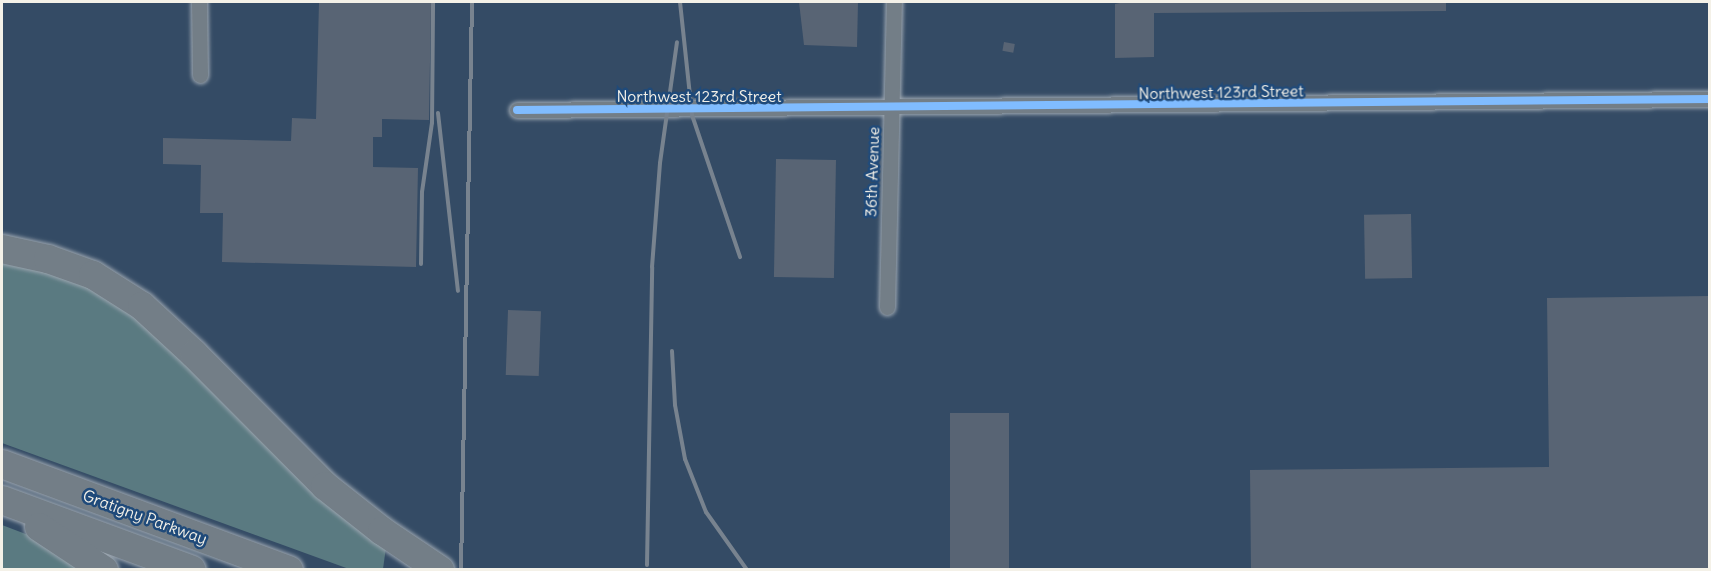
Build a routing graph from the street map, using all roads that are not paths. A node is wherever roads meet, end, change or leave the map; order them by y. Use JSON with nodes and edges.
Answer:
{"nodes":[{"id":1,"x":199,"y":2,"type":"edge"},
{"id":2,"x":894,"y":2,"type":"edge"},
{"id":3,"x":200,"y":75,"type":"dead end"},
{"id":4,"x":1710,"y":99,"type":"edge"},
{"id":5,"x":517,"y":110,"type":"dead end"},
{"id":6,"x":892,"y":110,"type":"junction"},
{"id":7,"x":2,"y":249,"type":"edge"},
{"id":8,"x":887,"y":307,"type":"dead end"},
{"id":9,"x":2,"y":464,"type":"edge"},
{"id":10,"x":2,"y":503,"type":"edge"},
{"id":11,"x":104,"y":570,"type":"edge"},
{"id":12,"x":192,"y":570,"type":"edge"},
{"id":13,"x":288,"y":570,"type":"edge"},
{"id":14,"x":440,"y":570,"type":"edge"}],
"edges":[{"from":1,"to":3,"type":"street"},
{"from":2,"to":6,"type":"street","name":"36th Avenue"},
{"from":4,"to":6,"type":"street","name":"Northwest 123rd Street"},
{"from":5,"to":6,"type":"street","name":"Northwest 123rd Street"},
{"from":6,"to":8,"type":"street","name":"36th Avenue"},
{"from":7,"to":14,"type":"highway"},
{"from":9,"to":13,"type":"highway","name":"Gratigny Parkway"},
{"from":10,"to":11,"type":"highway"},
{"from":10,"to":12,"type":"highway","name":"Gratigny Parkway"}]}
